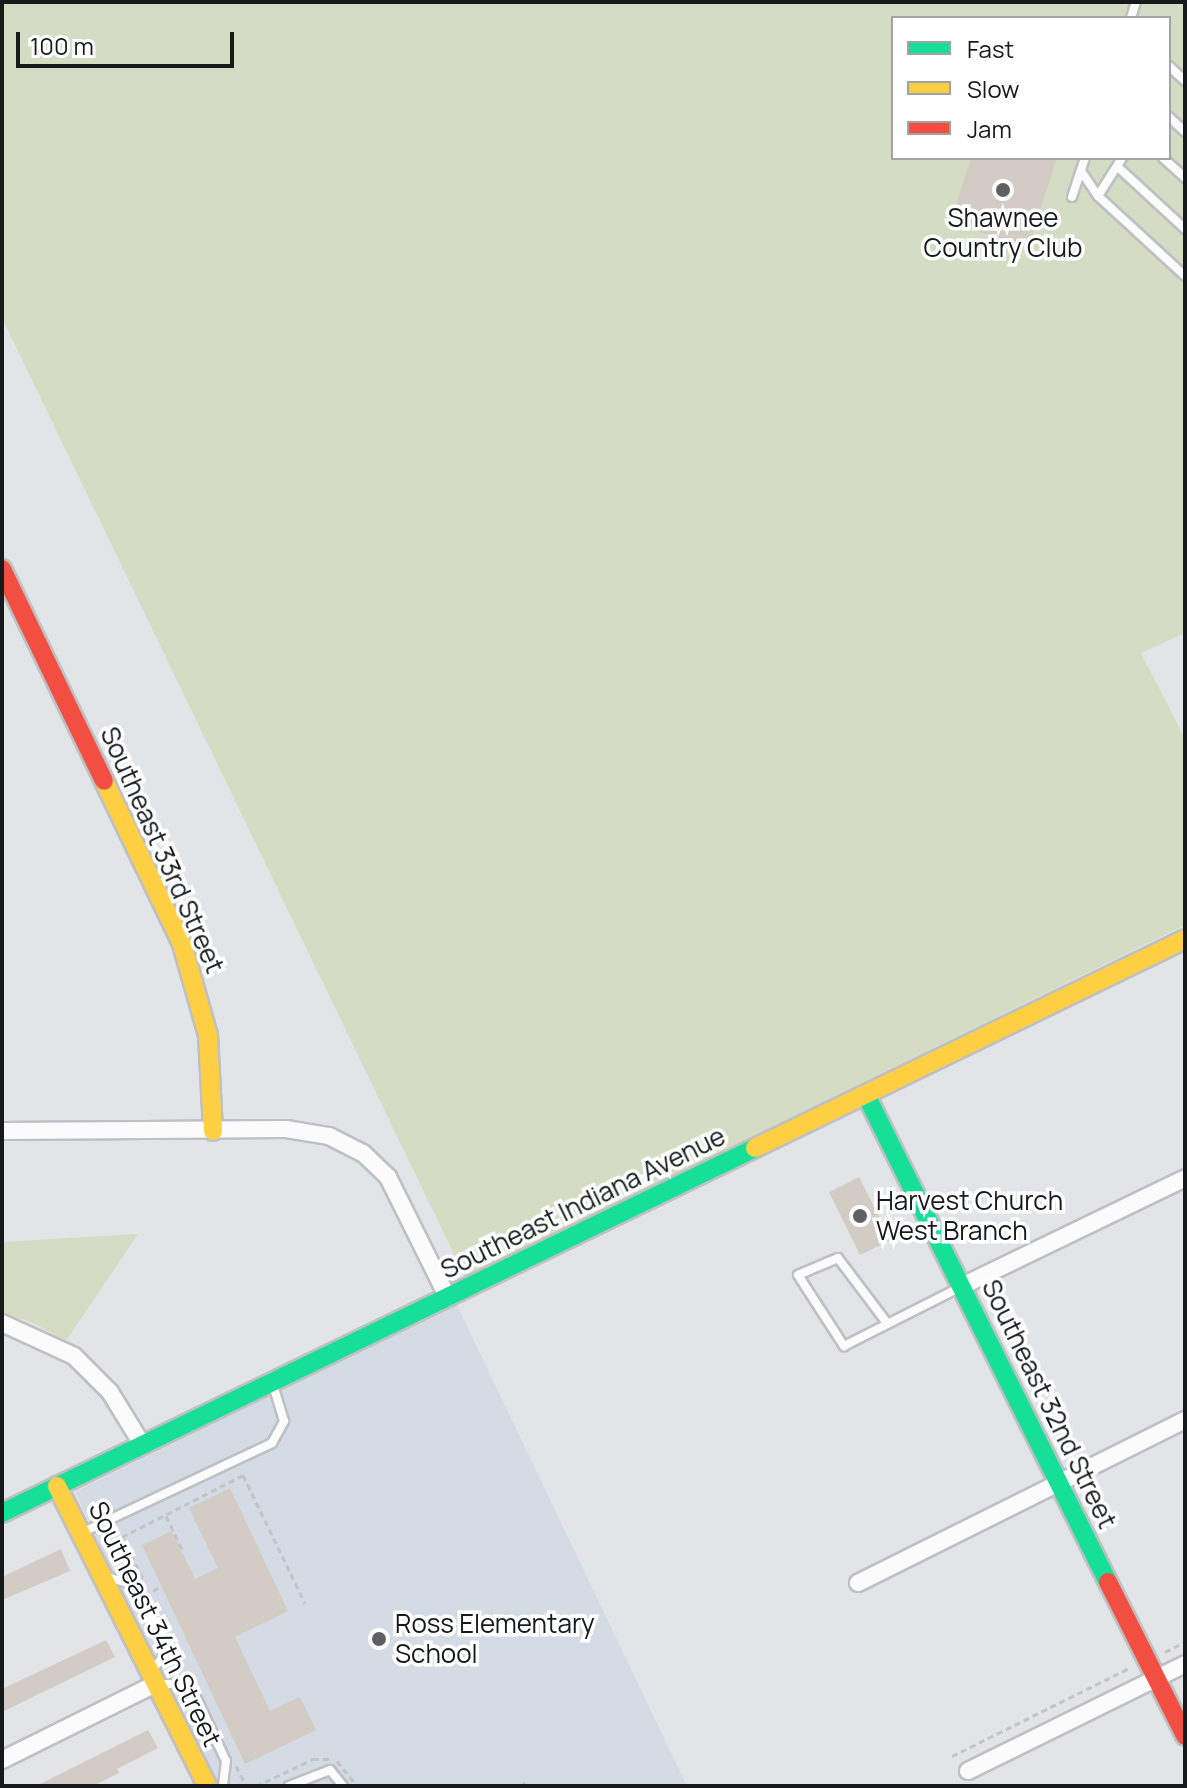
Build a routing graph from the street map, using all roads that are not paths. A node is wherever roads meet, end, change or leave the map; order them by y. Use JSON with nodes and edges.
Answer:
{"nodes":[{"id":1,"x":1084,"y":160,"type":"edge"},
{"id":2,"x":1165,"y":160,"type":"edge"},
{"id":3,"x":1120,"y":163,"type":"edge"},
{"id":4,"x":1081,"y":171,"type":"junction"},
{"id":5,"x":1185,"y":178,"type":"edge"},
{"id":6,"x":1098,"y":196,"type":"junction"},
{"id":7,"x":1072,"y":197,"type":"dead end"},
{"id":8,"x":1185,"y":229,"type":"edge"},
{"id":9,"x":1185,"y":276,"type":"edge"},
{"id":10,"x":2,"y":569,"type":"edge"},
{"id":11,"x":1185,"y":939,"type":"edge"},
{"id":12,"x":866,"y":1095,"type":"junction"},
{"id":13,"x":2,"y":1131,"type":"edge"},
{"id":14,"x":213,"y":1131,"type":"junction"},
{"id":15,"x":1185,"y":1178,"type":"edge"},
{"id":16,"x":962,"y":1286,"type":"junction"},
{"id":17,"x":448,"y":1298,"type":"junction"},
{"id":18,"x":2,"y":1323,"type":"edge"},
{"id":19,"x":887,"y":1323,"type":"junction"},
{"id":20,"x":271,"y":1381,"type":"junction"},
{"id":21,"x":1185,"y":1420,"type":"edge"},
{"id":22,"x":142,"y":1444,"type":"junction"},
{"id":23,"x":1059,"y":1483,"type":"junction"},
{"id":24,"x":57,"y":1486,"type":"junction"},
{"id":25,"x":2,"y":1513,"type":"edge"},
{"id":26,"x":81,"y":1533,"type":"junction"},
{"id":27,"x":102,"y":1576,"type":"junction"},
{"id":28,"x":858,"y":1583,"type":"dead end"},
{"id":29,"x":1185,"y":1664,"type":"edge"},
{"id":30,"x":152,"y":1678,"type":"junction"},
{"id":31,"x":1156,"y":1679,"type":"junction"},
{"id":32,"x":1185,"y":1736,"type":"edge"},
{"id":33,"x":2,"y":1760,"type":"edge"},
{"id":34,"x":968,"y":1771,"type":"dead end"},
{"id":35,"x":302,"y":1783,"type":"edge"},
{"id":36,"x":207,"y":1786,"type":"edge"},
{"id":37,"x":223,"y":1786,"type":"edge"},
{"id":38,"x":289,"y":1786,"type":"edge"},
{"id":39,"x":343,"y":1786,"type":"edge"}],
"edges":[{"from":1,"to":4,"type":"lane"},
{"from":2,"to":5,"type":"lane"},
{"from":3,"to":6,"type":"lane"},
{"from":3,"to":8,"type":"lane"},
{"from":4,"to":6,"type":"lane"},
{"from":4,"to":7,"type":"lane"},
{"from":6,"to":9,"type":"lane"},
{"from":10,"to":14,"type":"street","name":"Southeast 33rd Street"},
{"from":11,"to":12,"type":"street","name":"Southeast Indiana Avenue"},
{"from":12,"to":16,"type":"street","name":"Southeast 32nd Street"},
{"from":12,"to":17,"type":"street","name":"Southeast Indiana Avenue"},
{"from":13,"to":14,"type":"street"},
{"from":14,"to":17,"type":"street"},
{"from":15,"to":16,"type":"street"},
{"from":16,"to":19,"type":"lane"},
{"from":16,"to":23,"type":"street","name":"Southeast 32nd Street"},
{"from":17,"to":20,"type":"street","name":"Southeast Indiana Avenue"},
{"from":18,"to":22,"type":"street"},
{"from":19,"to":19,"type":"lane"},
{"from":20,"to":22,"type":"street","name":"Southeast Indiana Avenue"},
{"from":20,"to":26,"type":"lane"},
{"from":21,"to":23,"type":"street"},
{"from":22,"to":24,"type":"street","name":"Southeast Indiana Avenue"},
{"from":23,"to":28,"type":"street"},
{"from":23,"to":31,"type":"street","name":"Southeast 32nd Street"},
{"from":24,"to":25,"type":"street","name":"Southeast Indiana Avenue"},
{"from":24,"to":26,"type":"street","name":"Southeast 34th Street"},
{"from":26,"to":27,"type":"street","name":"Southeast 34th Street"},
{"from":27,"to":30,"type":"street","name":"Southeast 34th Street"},
{"from":27,"to":30,"type":"lane"},
{"from":29,"to":31,"type":"street"},
{"from":30,"to":33,"type":"street"},
{"from":30,"to":36,"type":"street","name":"Southeast 34th Street"},
{"from":30,"to":37,"type":"lane"},
{"from":31,"to":32,"type":"street","name":"Southeast 32nd Street"},
{"from":31,"to":34,"type":"street"},
{"from":35,"to":38,"type":"lane"},
{"from":35,"to":39,"type":"lane"}]}
